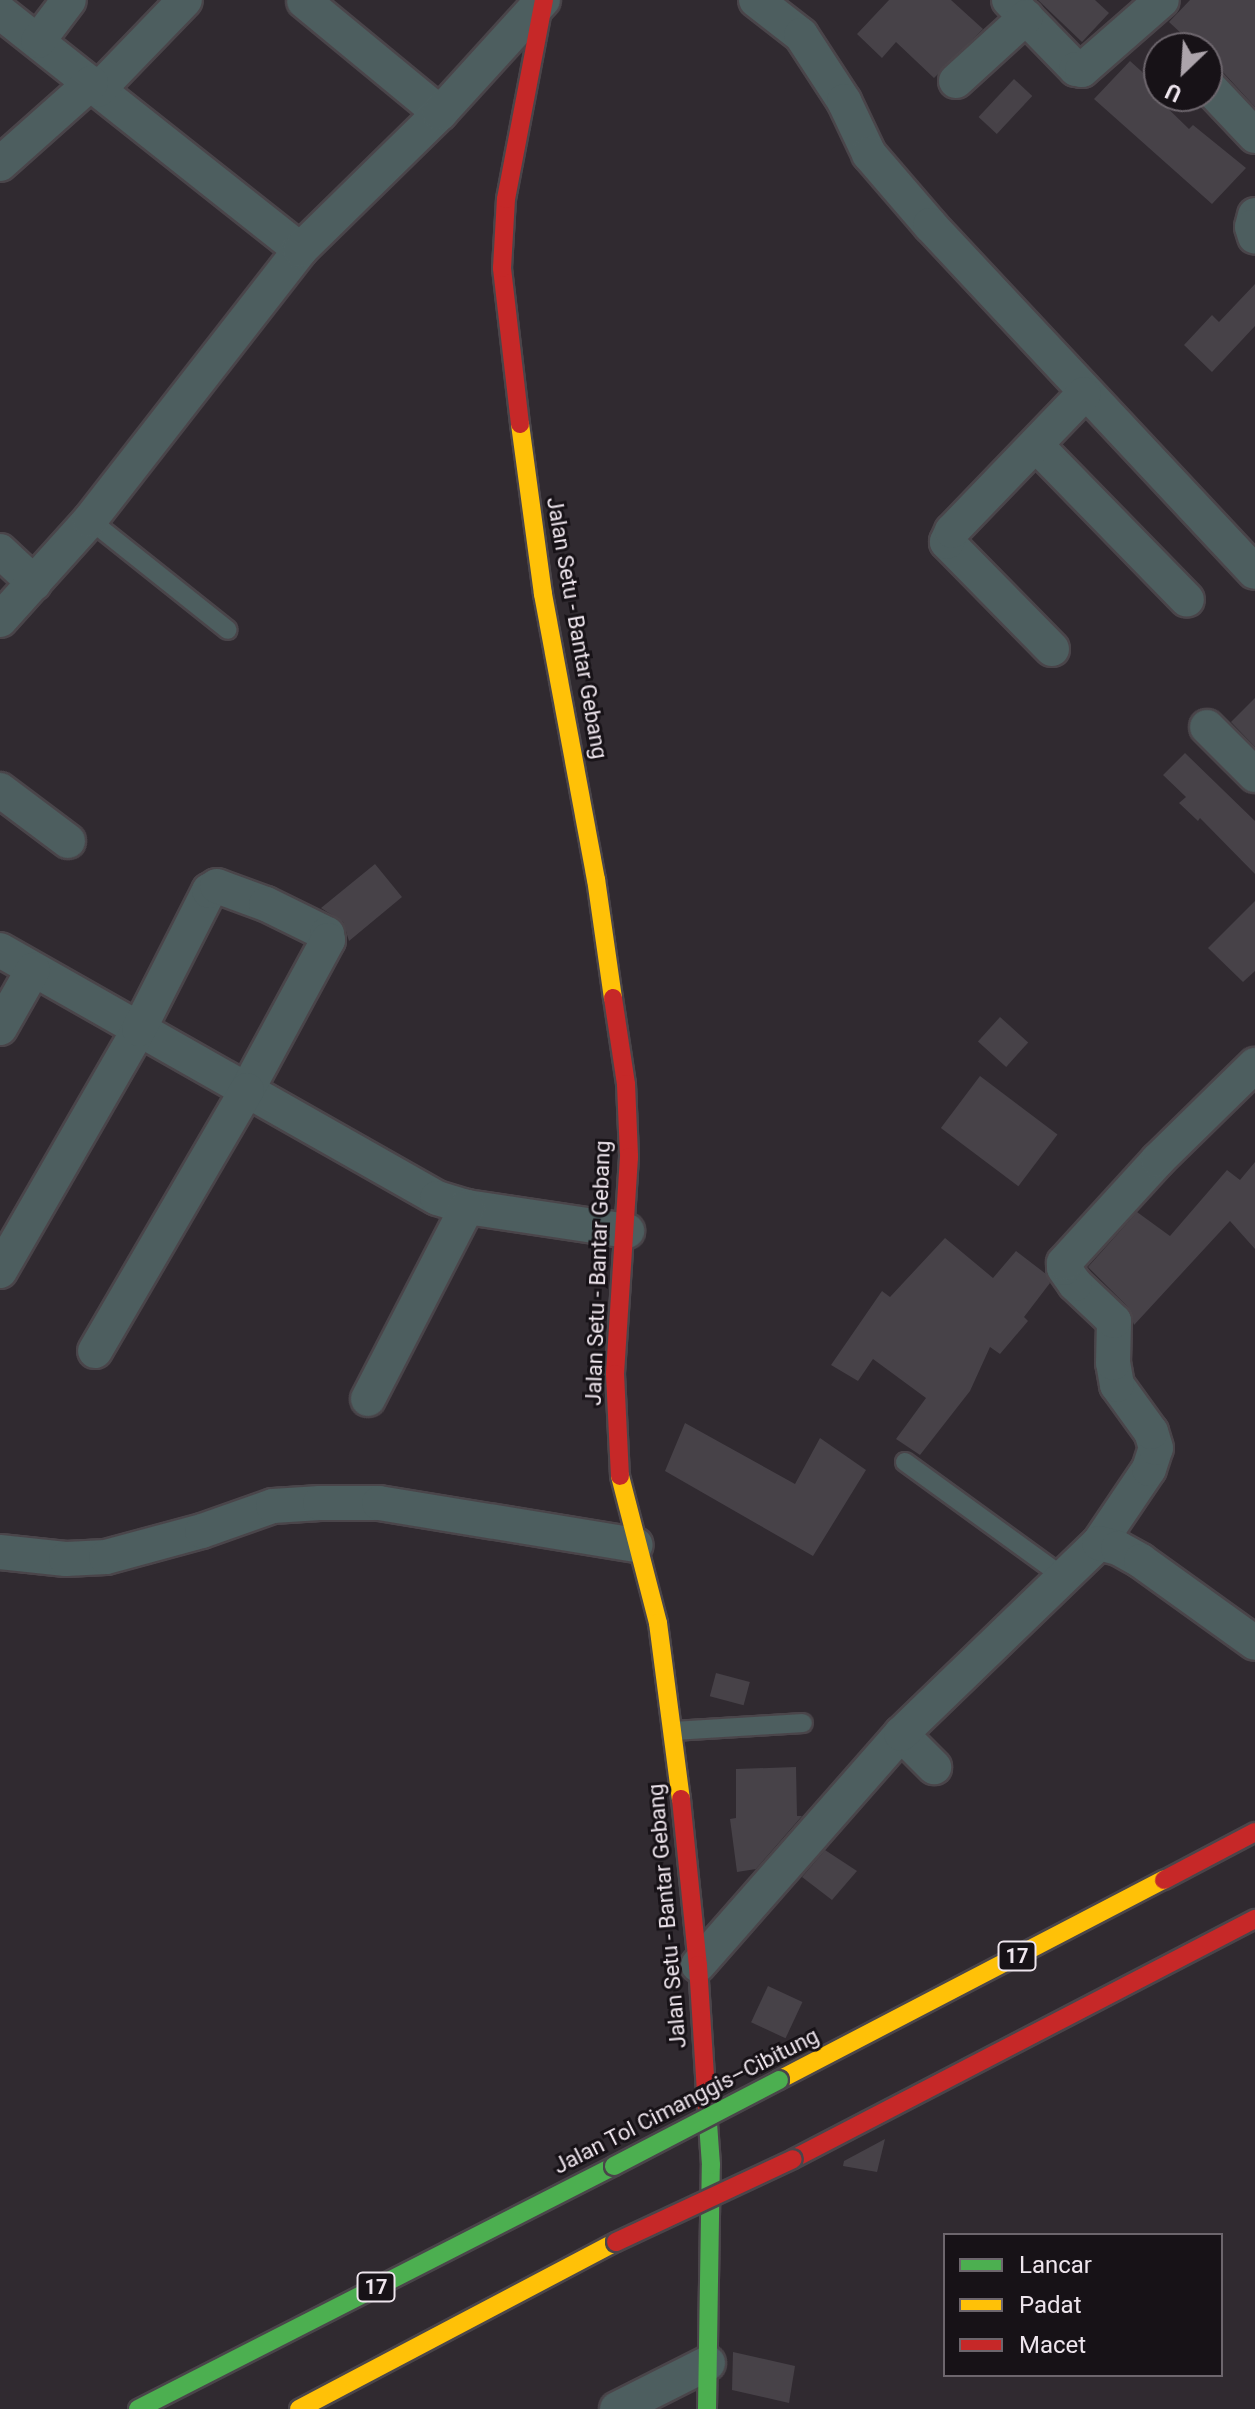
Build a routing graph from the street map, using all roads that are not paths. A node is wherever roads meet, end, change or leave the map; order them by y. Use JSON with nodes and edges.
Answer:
{"nodes":[{"id":1,"x":69,"y":0,"type":"edge"},
{"id":2,"x":185,"y":0,"type":"edge"},
{"id":3,"x":544,"y":0,"type":"edge"},
{"id":4,"x":756,"y":0,"type":"edge"},
{"id":5,"x":1162,"y":0,"type":"edge"},
{"id":6,"x":304,"y":1,"type":"edge"},
{"id":7,"x":1018,"y":8,"type":"edge"},
{"id":8,"x":0,"y":12,"type":"edge"},
{"id":9,"x":38,"y":41,"type":"junction"},
{"id":10,"x":956,"y":81,"type":"dead end"},
{"id":11,"x":94,"y":87,"type":"junction"},
{"id":12,"x":1223,"y":102,"type":"edge"},
{"id":13,"x":440,"y":113,"type":"junction"},
{"id":14,"x":1255,"y":136,"type":"edge"},
{"id":15,"x":0,"y":164,"type":"edge"},
{"id":16,"x":1255,"y":215,"type":"edge"},
{"id":17,"x":1255,"y":237,"type":"edge"},
{"id":18,"x":300,"y":250,"type":"junction"},
{"id":19,"x":1084,"y":394,"type":"junction"},
{"id":20,"x":1036,"y":445,"type":"junction"},
{"id":21,"x":90,"y":520,"type":"junction"},
{"id":22,"x":0,"y":551,"type":"edge"},
{"id":23,"x":1255,"y":572,"type":"edge"},
{"id":24,"x":34,"y":583,"type":"junction"},
{"id":25,"x":1187,"y":600,"type":"dead end"},
{"id":26,"x":0,"y":620,"type":"edge"},
{"id":27,"x":228,"y":630,"type":"dead end"},
{"id":28,"x":1052,"y":649,"type":"dead end"},
{"id":29,"x":1207,"y":727,"type":"dead end"},
{"id":30,"x":1255,"y":775,"type":"edge"},
{"id":31,"x":0,"y":790,"type":"edge"},
{"id":32,"x":68,"y":841,"type":"dead end"},
{"id":33,"x":0,"y":950,"type":"edge"},
{"id":34,"x":33,"y":970,"type":"junction"},
{"id":35,"x":0,"y":1028,"type":"edge"},
{"id":36,"x":139,"y":1029,"type":"junction"},
{"id":37,"x":1255,"y":1065,"type":"edge"},
{"id":38,"x":247,"y":1090,"type":"junction"},
{"id":39,"x":467,"y":1207,"type":"junction"},
{"id":40,"x":627,"y":1231,"type":"junction"},
{"id":41,"x":0,"y":1271,"type":"edge"},
{"id":42,"x":95,"y":1351,"type":"dead end"},
{"id":43,"x":368,"y":1399,"type":"dead end"},
{"id":44,"x":905,"y":1462,"type":"dead end"},
{"id":45,"x":1099,"y":1543,"type":"junction"},
{"id":46,"x":636,"y":1545,"type":"junction"},
{"id":47,"x":0,"y":1552,"type":"edge"},
{"id":48,"x":1062,"y":1576,"type":"junction"},
{"id":49,"x":1255,"y":1643,"type":"edge"},
{"id":50,"x":803,"y":1723,"type":"dead end"},
{"id":51,"x":674,"y":1731,"type":"junction"},
{"id":52,"x":901,"y":1734,"type":"junction"},
{"id":53,"x":934,"y":1767,"type":"dead end"},
{"id":54,"x":1255,"y":1832,"type":"edge"},
{"id":55,"x":1255,"y":1919,"type":"edge"},
{"id":56,"x":698,"y":1965,"type":"junction"},
{"id":57,"x":708,"y":2363,"type":"junction"},
{"id":58,"x":138,"y":2409,"type":"edge"},
{"id":59,"x":299,"y":2409,"type":"edge"},
{"id":60,"x":617,"y":2409,"type":"edge"},
{"id":61,"x":707,"y":2409,"type":"edge"}],
"edges":[{"from":1,"to":9,"type":"street"},
{"from":2,"to":11,"type":"street"},
{"from":3,"to":13,"type":"street"},
{"from":3,"to":40,"type":"main road","name":"Jalan Setu - Bantar Gebang"},
{"from":4,"to":19,"type":"street"},
{"from":5,"to":7,"type":"street"},
{"from":6,"to":13,"type":"street"},
{"from":7,"to":10,"type":"street"},
{"from":8,"to":9,"type":"street"},
{"from":9,"to":11,"type":"street"},
{"from":11,"to":15,"type":"street"},
{"from":11,"to":18,"type":"street"},
{"from":12,"to":14,"type":"street"},
{"from":13,"to":18,"type":"street"},
{"from":16,"to":17,"type":"street"},
{"from":18,"to":21,"type":"street"},
{"from":19,"to":20,"type":"street"},
{"from":19,"to":23,"type":"street"},
{"from":20,"to":25,"type":"street"},
{"from":20,"to":28,"type":"street"},
{"from":21,"to":24,"type":"street"},
{"from":21,"to":27,"type":"lane"},
{"from":22,"to":24,"type":"street"},
{"from":24,"to":26,"type":"street"},
{"from":29,"to":30,"type":"street"},
{"from":31,"to":32,"type":"street"},
{"from":33,"to":34,"type":"street"},
{"from":34,"to":35,"type":"street"},
{"from":34,"to":36,"type":"street"},
{"from":36,"to":38,"type":"street"},
{"from":36,"to":38,"type":"street"},
{"from":36,"to":41,"type":"street"},
{"from":37,"to":45,"type":"street"},
{"from":38,"to":39,"type":"street"},
{"from":38,"to":42,"type":"street"},
{"from":39,"to":40,"type":"street"},
{"from":39,"to":43,"type":"street"},
{"from":40,"to":46,"type":"main road","name":"Jalan Setu - Bantar Gebang"},
{"from":44,"to":48,"type":"lane"},
{"from":45,"to":48,"type":"street"},
{"from":45,"to":49,"type":"street"},
{"from":46,"to":47,"type":"street"},
{"from":46,"to":51,"type":"main road","name":"Jalan Setu - Bantar Gebang"},
{"from":48,"to":52,"type":"street"},
{"from":50,"to":51,"type":"lane"},
{"from":51,"to":56,"type":"main road","name":"Jalan Setu - Bantar Gebang"},
{"from":52,"to":53,"type":"street"},
{"from":52,"to":56,"type":"street"},
{"from":54,"to":58,"type":"main road","name":"Jalan Tol Cimanggis–Cibitung","number":"17","bridge":true},
{"from":55,"to":59,"type":"main road","bridge":true},
{"from":56,"to":57,"type":"main road","name":"Jalan Setu - Bantar Gebang"},
{"from":57,"to":60,"type":"street"},
{"from":57,"to":61,"type":"main road","name":"Jalan Setu - Bantar Gebang"}]}
